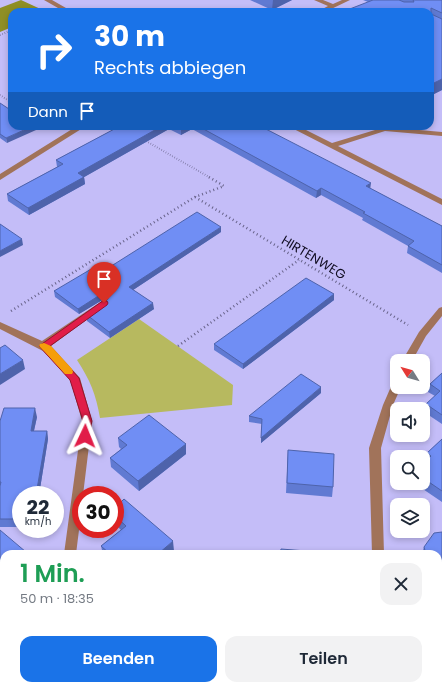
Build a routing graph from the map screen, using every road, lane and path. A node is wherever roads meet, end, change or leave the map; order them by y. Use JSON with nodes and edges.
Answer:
{"nodes":[{"id":1,"x":47,"y":0,"type":"edge"},
{"id":2,"x":317,"y":0,"type":"edge"},
{"id":3,"x":347,"y":0,"type":"edge"},
{"id":4,"x":333,"y":6,"type":"junction"},
{"id":5,"x":62,"y":8,"type":"edge"},
{"id":6,"x":329,"y":8,"type":"edge"},
{"id":7,"x":76,"y":130,"type":"edge"},
{"id":8,"x":300,"y":130,"type":"edge"},
{"id":9,"x":382,"y":130,"type":"edge"},
{"id":10,"x":396,"y":130,"type":"edge"},
{"id":11,"x":442,"y":134,"type":"edge"},
{"id":12,"x":139,"y":137,"type":"edge"},
{"id":13,"x":331,"y":146,"type":"junction"},
{"id":14,"x":0,"y":178,"type":"edge"},
{"id":15,"x":195,"y":197,"type":"junction"},
{"id":16,"x":440,"y":198,"type":"edge"},
{"id":17,"x":299,"y":260,"type":"junction"},
{"id":18,"x":104,"y":303,"type":"edge"},
{"id":19,"x":442,"y":310,"type":"edge"},
{"id":20,"x":7,"y":313,"type":"dead end"},
{"id":21,"x":0,"y":325,"type":"edge"},
{"id":22,"x":422,"y":334,"type":"junction"},
{"id":23,"x":43,"y":346,"type":"junction"},
{"id":24,"x":178,"y":346,"type":"dead end"},
{"id":25,"x":411,"y":354,"type":"edge"},
{"id":26,"x":393,"y":394,"type":"edge"},
{"id":27,"x":71,"y":550,"type":"edge"},
{"id":28,"x":378,"y":550,"type":"edge"}],
"edges":[{"from":1,"to":5,"type":"street"},
{"from":2,"to":4,"type":"street"},
{"from":3,"to":4,"type":"street"},
{"from":4,"to":6,"type":"street"},
{"from":7,"to":14,"type":"street"},
{"from":8,"to":13,"type":"street"},
{"from":9,"to":13,"type":"street"},
{"from":10,"to":11,"type":"street"},
{"from":12,"to":15,"type":"path"},
{"from":13,"to":16,"type":"street"},
{"from":15,"to":17,"type":"path","name":"HIRTENWEG"},
{"from":15,"to":20,"type":"path"},
{"from":17,"to":22,"type":"path","name":"HIRTENWEG"},
{"from":17,"to":24,"type":"path"},
{"from":18,"to":23,"type":"street"},
{"from":19,"to":22,"type":"street"},
{"from":21,"to":23,"type":"street"},
{"from":22,"to":25,"type":"street"},
{"from":23,"to":27,"type":"street"},
{"from":26,"to":28,"type":"street"}]}
